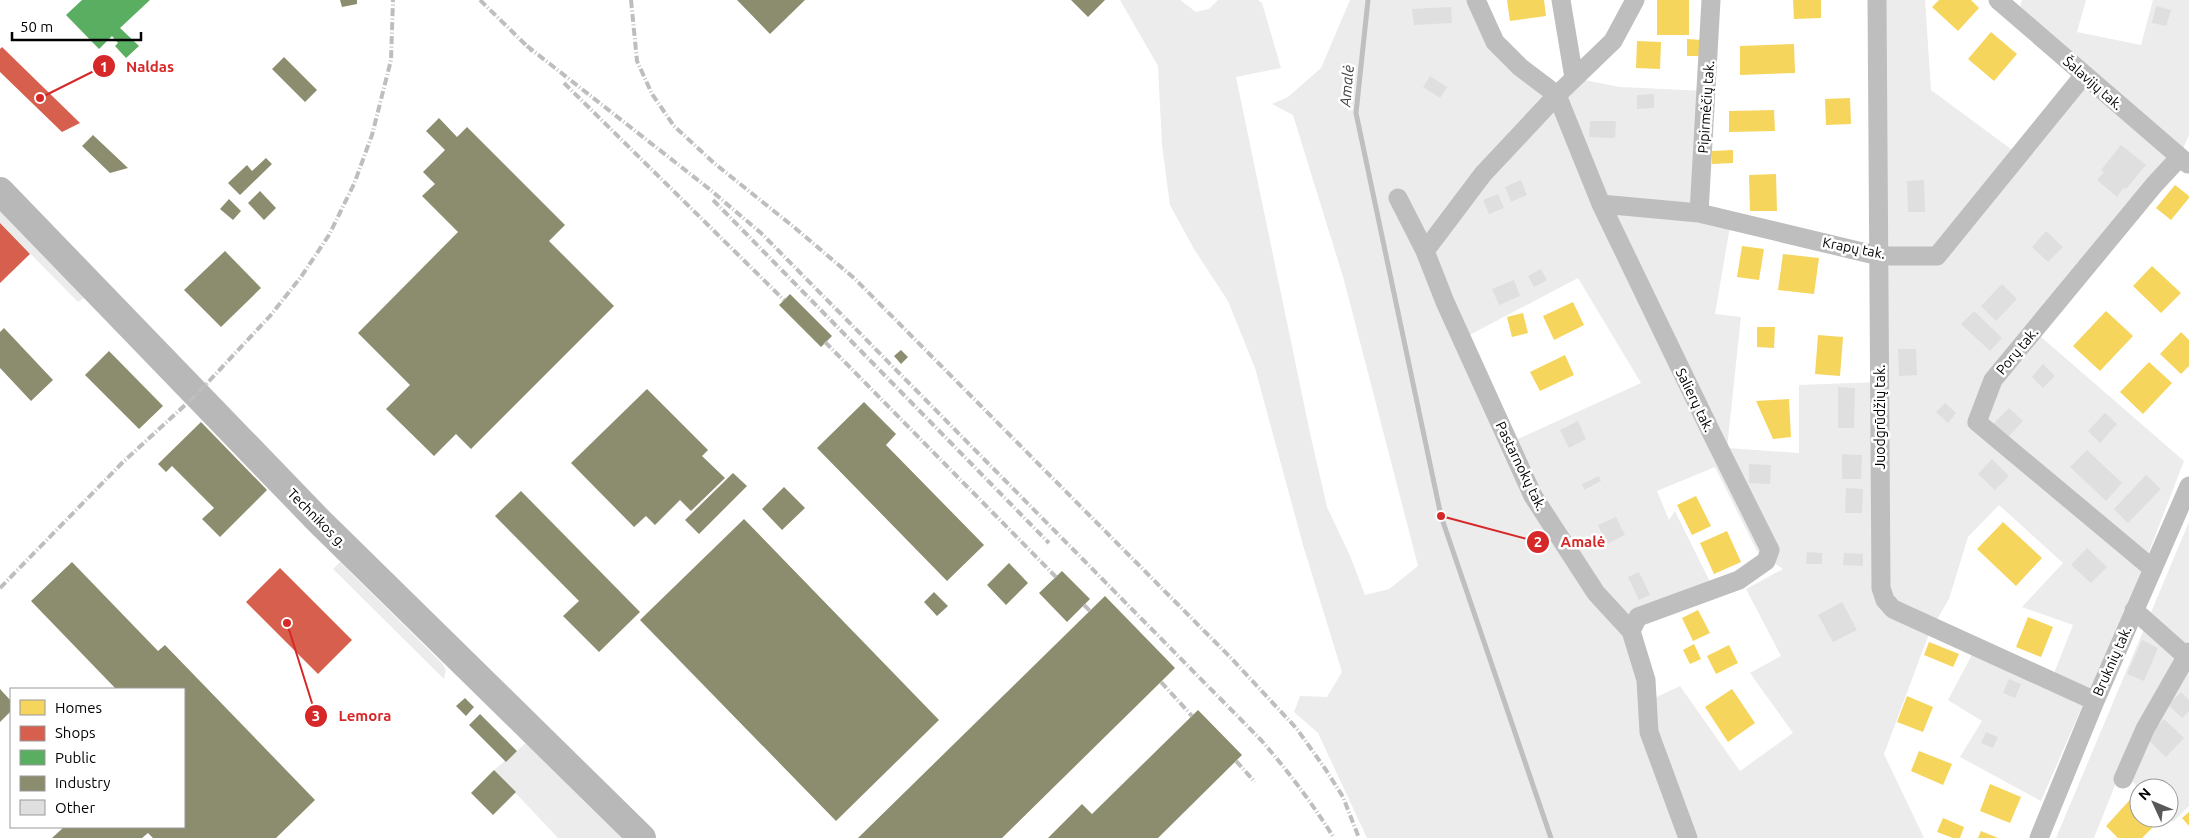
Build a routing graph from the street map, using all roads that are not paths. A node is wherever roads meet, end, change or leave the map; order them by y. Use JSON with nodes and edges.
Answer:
{"nodes":[{"id":1,"x":1476,"y":0,"type":"edge"},
{"id":2,"x":1561,"y":0,"type":"edge"},
{"id":3,"x":1635,"y":0,"type":"edge"},
{"id":4,"x":1711,"y":0,"type":"edge"},
{"id":5,"x":1876,"y":0,"type":"edge"},
{"id":6,"x":1998,"y":0,"type":"edge"},
{"id":7,"x":2084,"y":75,"type":"junction"},
{"id":8,"x":1574,"y":78,"type":"junction"},
{"id":9,"x":1557,"y":95,"type":"junction"},
{"id":10,"x":2184,"y":161,"type":"edge"},
{"id":11,"x":0,"y":191,"type":"edge"},
{"id":12,"x":1398,"y":198,"type":"dead end"},
{"id":13,"x":1601,"y":204,"type":"junction"},
{"id":14,"x":1699,"y":213,"type":"junction"},
{"id":15,"x":1425,"y":251,"type":"junction"},
{"id":16,"x":1879,"y":256,"type":"junction"},
{"id":17,"x":2189,"y":486,"type":"edge"},
{"id":18,"x":2153,"y":570,"type":"junction"},
{"id":19,"x":2134,"y":610,"type":"junction"},
{"id":20,"x":1631,"y":631,"type":"junction"},
{"id":21,"x":2188,"y":656,"type":"edge"},
{"id":22,"x":2095,"y":701,"type":"junction"},
{"id":23,"x":2123,"y":779,"type":"dead end"},
{"id":24,"x":642,"y":838,"type":"edge"},
{"id":25,"x":1688,"y":838,"type":"edge"},
{"id":26,"x":2039,"y":838,"type":"edge"}],
"edges":[{"from":1,"to":9,"type":"street"},
{"from":2,"to":8,"type":"street"},
{"from":3,"to":8,"type":"street"},
{"from":4,"to":14,"type":"street","name":"Pipirmėčių tak."},
{"from":5,"to":16,"type":"street","name":"Juodgrūdžių tak."},
{"from":6,"to":7,"type":"street","name":"Šalavijų tak."},
{"from":7,"to":10,"type":"street","name":"Šalavijų tak."},
{"from":7,"to":16,"type":"street","name":"Krapų tak."},
{"from":8,"to":9,"type":"street"},
{"from":9,"to":13,"type":"street","name":"Salierų tak."},
{"from":9,"to":15,"type":"street"},
{"from":10,"to":18,"type":"street","name":"Porų tak."},
{"from":11,"to":24,"type":"street","name":"Technikos g."},
{"from":12,"to":15,"type":"street","name":"Pastarnokų tak."},
{"from":13,"to":14,"type":"street","name":"Krapų tak."},
{"from":13,"to":20,"type":"street","name":"Salierų tak."},
{"from":14,"to":16,"type":"street","name":"Krapų tak."},
{"from":15,"to":20,"type":"street","name":"Pastarnokų tak."},
{"from":16,"to":22,"type":"street","name":"Juodgrūdžių tak."},
{"from":17,"to":18,"type":"street","name":"Bruknių tak."},
{"from":18,"to":19,"type":"street","name":"Bruknių tak."},
{"from":19,"to":21,"type":"street"},
{"from":19,"to":22,"type":"street","name":"Bruknių tak."},
{"from":20,"to":25,"type":"street","name":"Pastarnokų tak."},
{"from":21,"to":23,"type":"street"},
{"from":22,"to":26,"type":"street","name":"Bruknių tak."}]}
